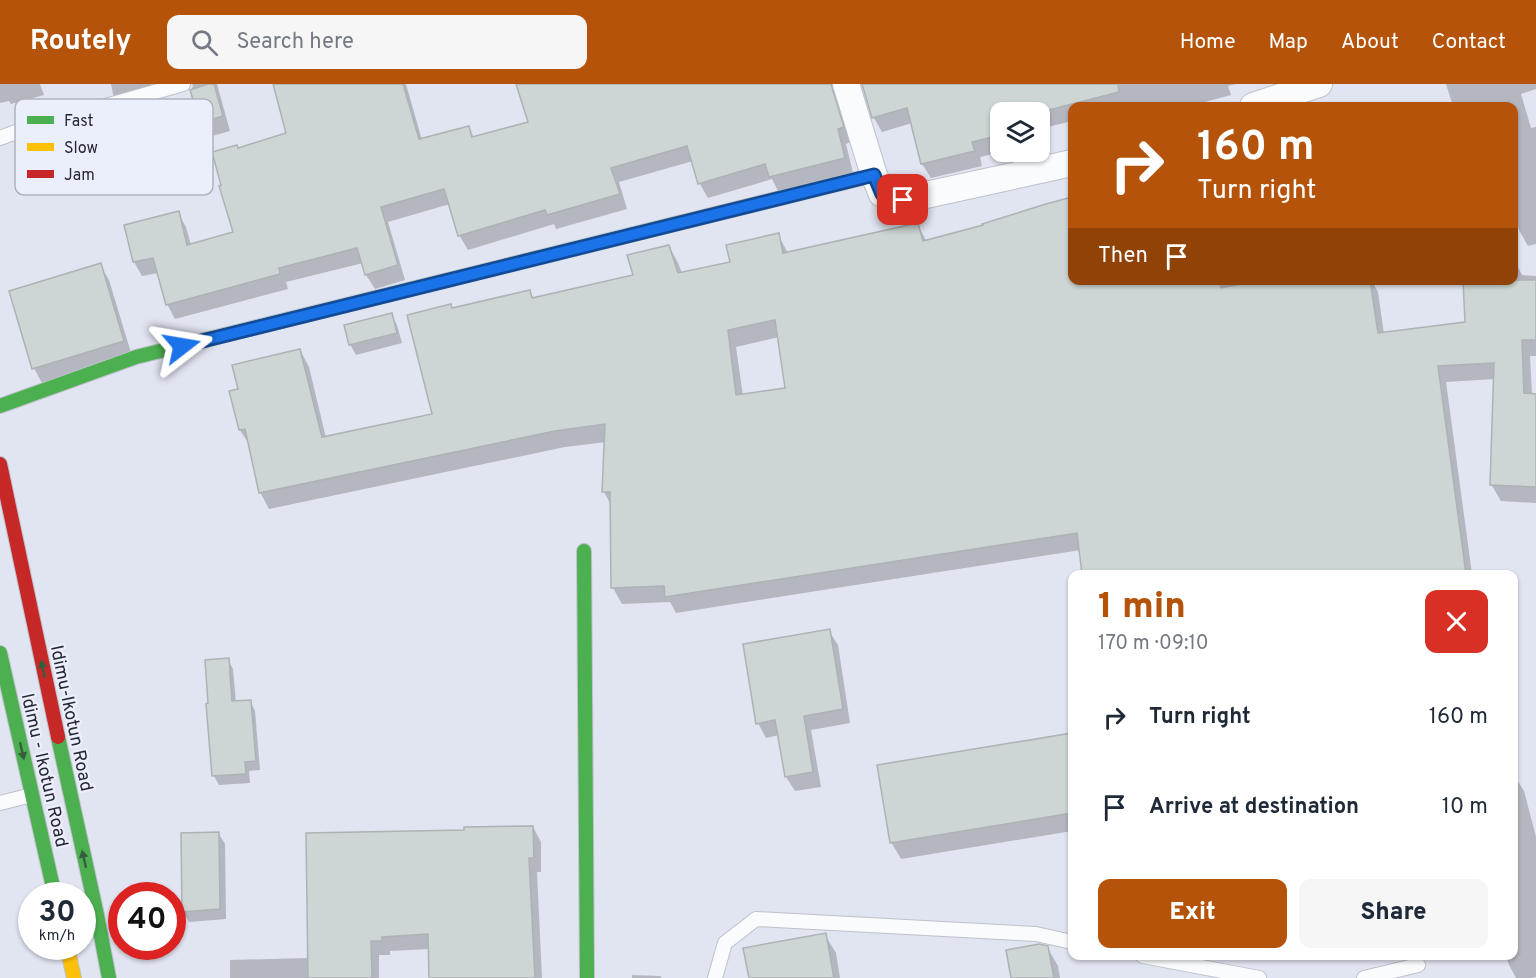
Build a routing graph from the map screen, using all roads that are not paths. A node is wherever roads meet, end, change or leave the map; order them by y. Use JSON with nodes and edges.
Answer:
{"nodes":[{"id":1,"x":183,"y":84,"type":"edge"},
{"id":2,"x":846,"y":84,"type":"edge"},
{"id":3,"x":1319,"y":84,"type":"edge"},
{"id":4,"x":130,"y":99,"type":"edge"},
{"id":5,"x":1264,"y":102,"type":"edge"},
{"id":6,"x":15,"y":132,"type":"edge"},
{"id":7,"x":0,"y":138,"type":"edge"},
{"id":8,"x":1068,"y":164,"type":"edge"},
{"id":9,"x":874,"y":175,"type":"junction"},
{"id":10,"x":0,"y":406,"type":"edge"},
{"id":11,"x":0,"y":464,"type":"edge"},
{"id":12,"x":584,"y":551,"type":"dead end"},
{"id":13,"x":0,"y":653,"type":"edge"},
{"id":14,"x":2,"y":673,"type":"edge"},
{"id":15,"x":32,"y":795,"type":"junction"},
{"id":16,"x":0,"y":803,"type":"edge"},
{"id":17,"x":52,"y":882,"type":"edge"},
{"id":18,"x":1068,"y":941,"type":"edge"},
{"id":19,"x":70,"y":960,"type":"edge"},
{"id":20,"x":1164,"y":960,"type":"edge"},
{"id":21,"x":1418,"y":965,"type":"dead end"},
{"id":22,"x":74,"y":978,"type":"edge"},
{"id":23,"x":110,"y":978,"type":"edge"},
{"id":24,"x":587,"y":978,"type":"edge"},
{"id":25,"x":715,"y":978,"type":"edge"},
{"id":26,"x":1259,"y":978,"type":"edge"},
{"id":27,"x":1364,"y":978,"type":"edge"}],
"edges":[{"from":1,"to":4,"type":"lane"},
{"from":2,"to":9,"type":"street"},
{"from":3,"to":5,"type":"street"},
{"from":6,"to":7,"type":"lane"},
{"from":8,"to":9,"type":"street"},
{"from":9,"to":10,"type":"street"},
{"from":23,"to":11,"type":"street","name":"Idimu-Ikotun Road","one_way":true},
{"from":12,"to":24,"type":"street"},
{"from":13,"to":14,"type":"street","name":"Idimu - Ikotun Road"},
{"from":14,"to":15,"type":"street","name":"Idimu - Ikotun Road","one_way":true},
{"from":15,"to":16,"type":"lane"},
{"from":15,"to":17,"type":"street","name":"Idimu - Ikotun Road"},
{"from":18,"to":25,"type":"lane"},
{"from":19,"to":22,"type":"street"},
{"from":20,"to":26,"type":"lane"},
{"from":21,"to":27,"type":"lane"}]}
